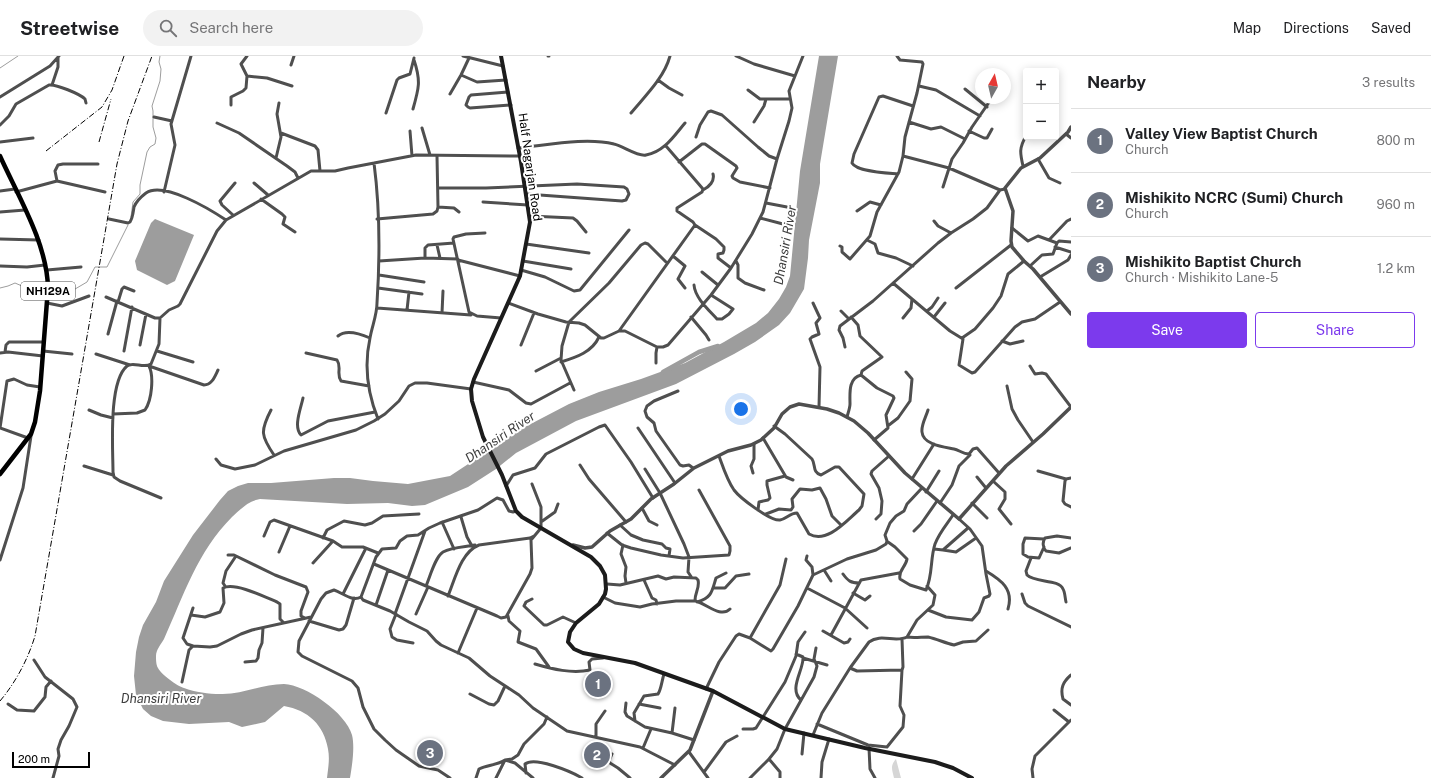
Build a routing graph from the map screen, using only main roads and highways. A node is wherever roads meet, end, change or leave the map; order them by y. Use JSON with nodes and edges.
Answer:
{"nodes":[{"id":1,"x":501,"y":56,"type":"edge"},
{"id":2,"x":0,"y":156,"type":"edge"},
{"id":3,"x":0,"y":474,"type":"edge"},
{"id":4,"x":970,"y":778,"type":"edge"}],
"edges":[{"from":1,"to":4,"type":"main road","name":"Half Nagarjan Road"},
{"from":2,"to":3,"type":"highway","number":"NH129A"}]}
